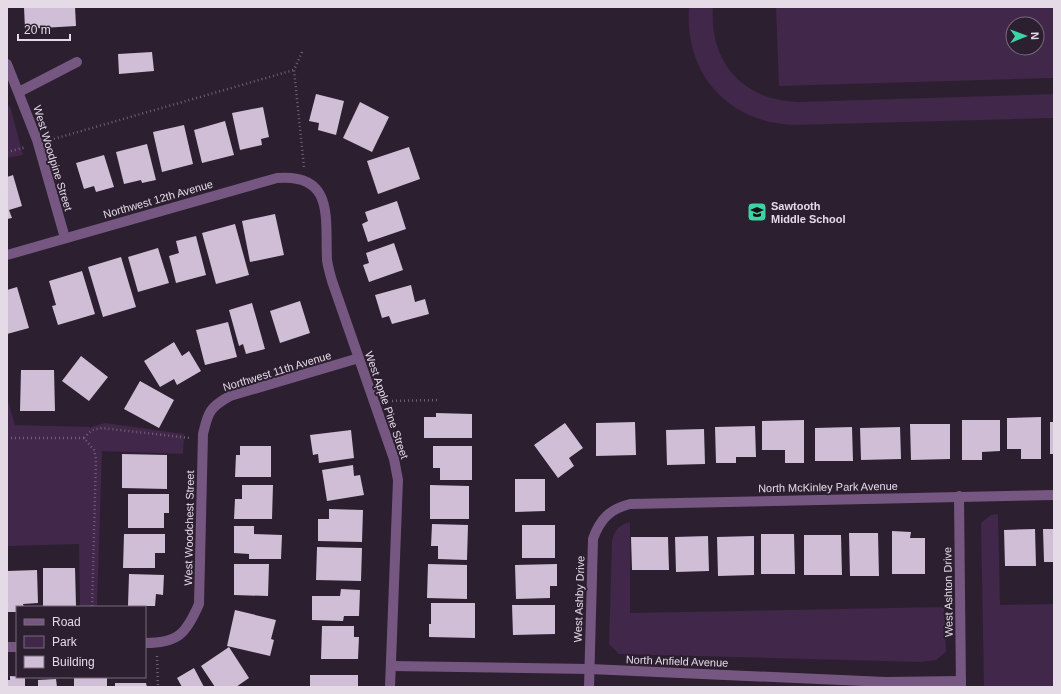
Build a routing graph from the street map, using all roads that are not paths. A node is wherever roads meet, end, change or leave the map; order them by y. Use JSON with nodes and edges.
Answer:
{"nodes":[{"id":1,"x":77,"y":62,"type":"dead end"},
{"id":2,"x":7,"y":64,"type":"edge"},
{"id":3,"x":19,"y":92,"type":"junction"},
{"id":4,"x":315,"y":186,"type":"joint"},
{"id":5,"x":64,"y":238,"type":"junction"},
{"id":6,"x":7,"y":255,"type":"edge"},
{"id":7,"x":359,"y":358,"type":"junction"},
{"id":8,"x":207,"y":415,"type":"joint"},
{"id":9,"x":1054,"y":495,"type":"edge"},
{"id":10,"x":959,"y":496,"type":"junction"},
{"id":11,"x":606,"y":515,"type":"joint"},
{"id":12,"x":146,"y":643,"type":"edge"},
{"id":13,"x":391,"y":666,"type":"junction"},
{"id":14,"x":590,"y":669,"type":"junction"},
{"id":15,"x":961,"y":684,"type":"edge"},
{"id":16,"x":390,"y":687,"type":"edge"},
{"id":17,"x":589,"y":687,"type":"edge"}],
"edges":[{"from":1,"to":3,"type":"street"},
{"from":2,"to":3,"type":"street","name":"West Woodpine Street"},
{"from":3,"to":5,"type":"street","name":"West Woodpine Street"},
{"from":4,"to":5,"type":"street","name":"Northwest 12th Avenue"},
{"from":4,"to":7,"type":"street","name":"West Apple Pine Street"},
{"from":5,"to":6,"type":"street","name":"Northwest 12th Avenue"},
{"from":7,"to":8,"type":"street","name":"Northwest 11th Avenue"},
{"from":7,"to":13,"type":"street","name":"West Apple Pine Street"},
{"from":8,"to":12,"type":"street","name":"West Woodchest Street"},
{"from":9,"to":10,"type":"street","name":"North McKinley Park Avenue"},
{"from":10,"to":11,"type":"street","name":"North McKinley Park Avenue"},
{"from":10,"to":15,"type":"street","name":"West Ashton Drive"},
{"from":11,"to":14,"type":"street","name":"West Ashby Drive"},
{"from":13,"to":14,"type":"street","name":"North Anfield Avenue"},
{"from":13,"to":16,"type":"street","name":"West Apple Pine Street"},
{"from":14,"to":15,"type":"street","name":"North Anfield Avenue"},
{"from":14,"to":17,"type":"street","name":"West Ashby Drive"}]}
